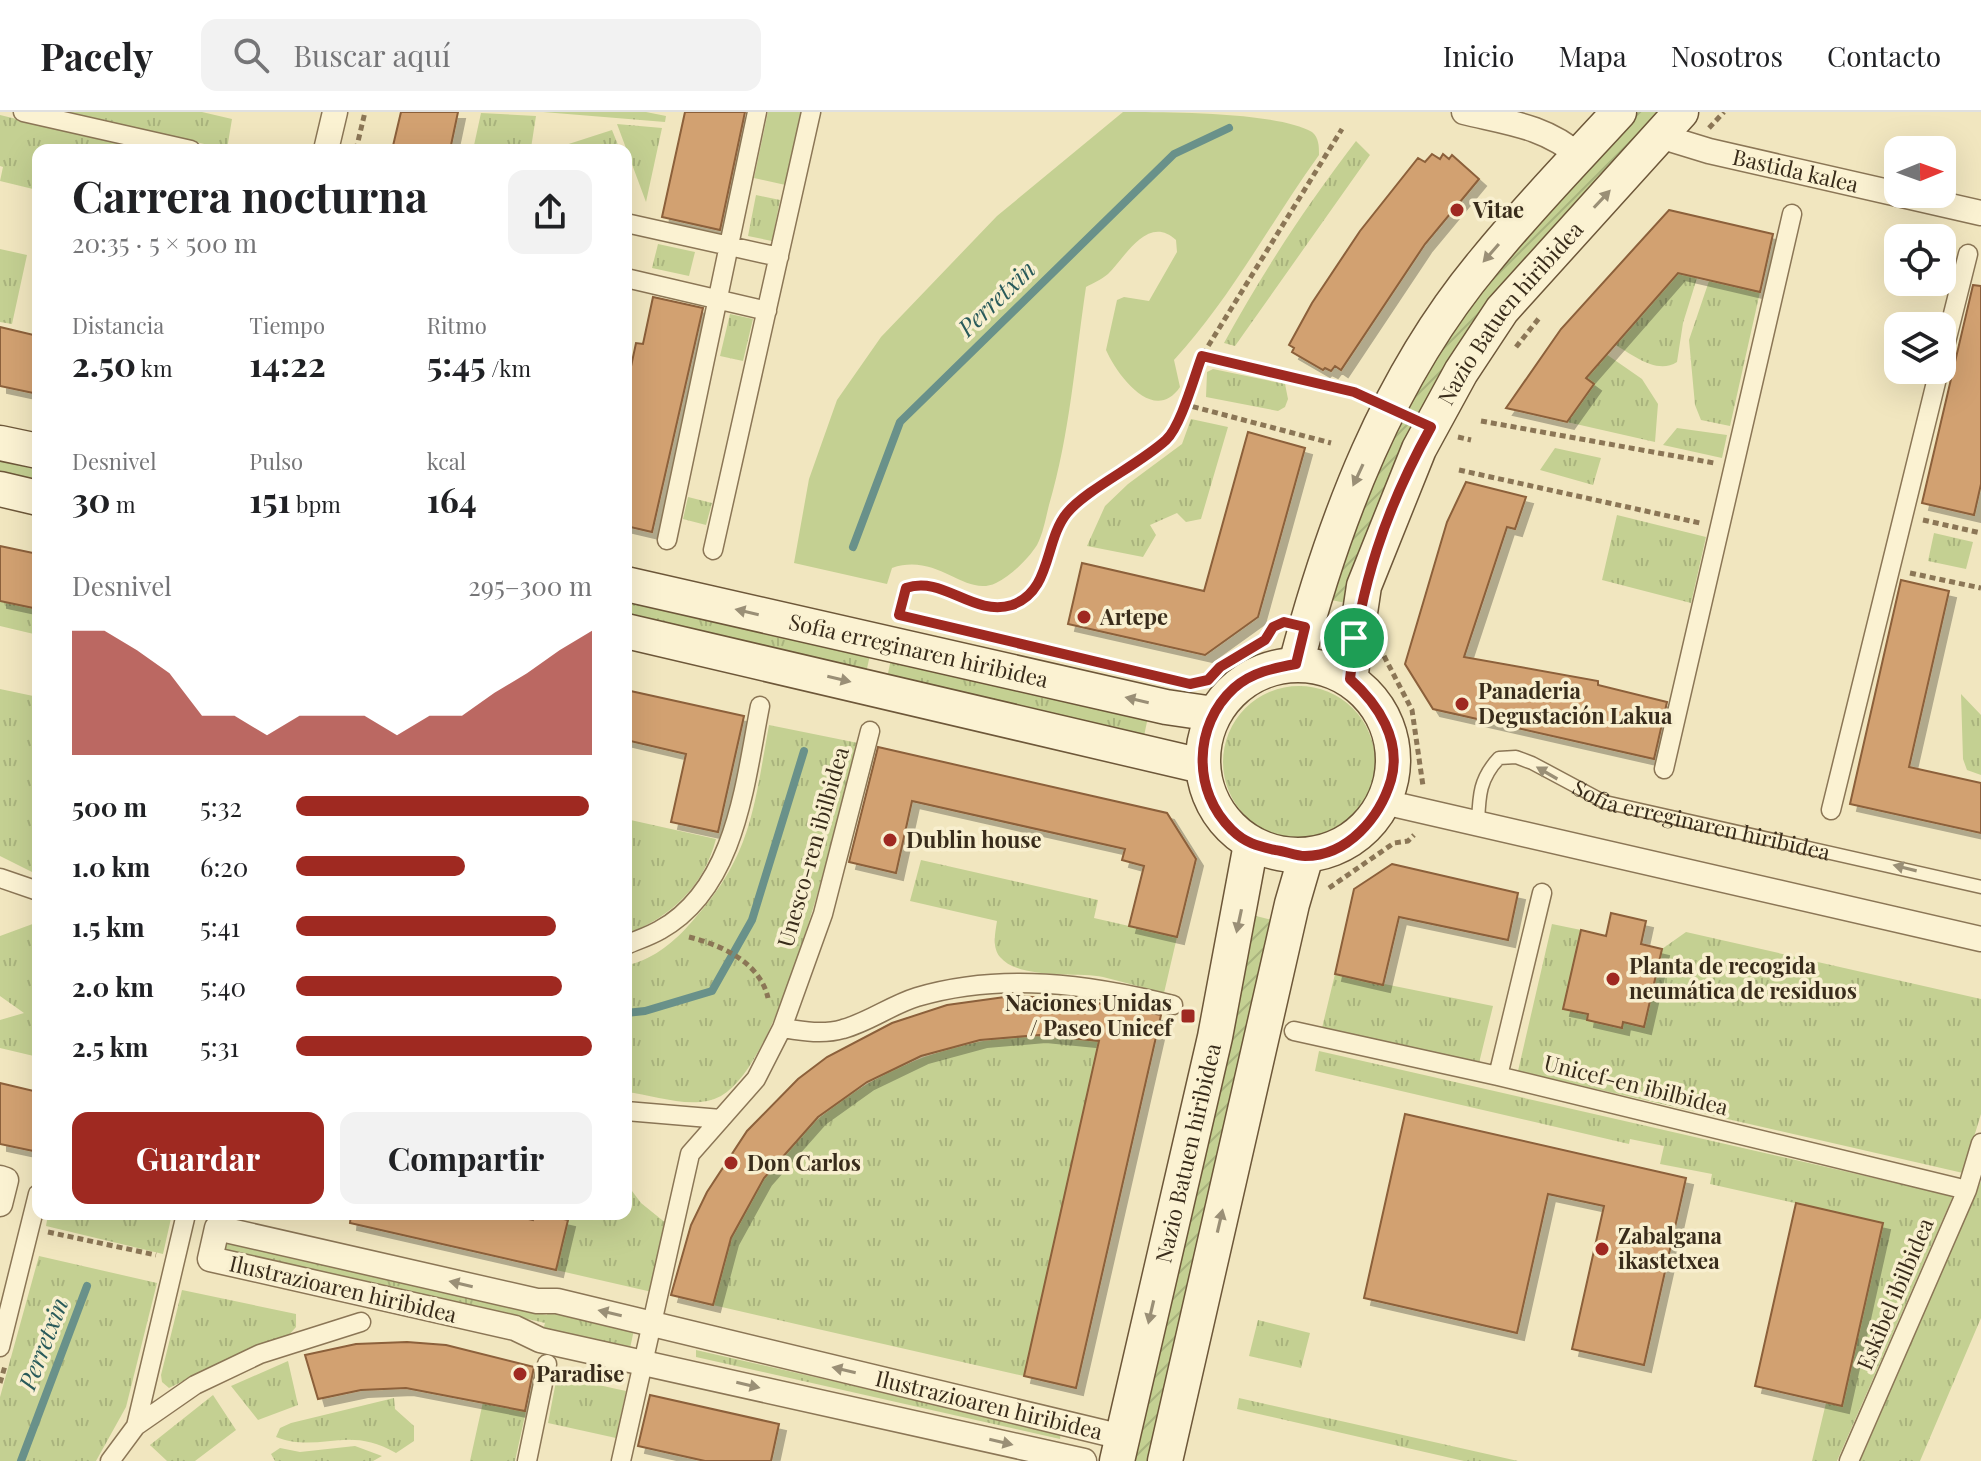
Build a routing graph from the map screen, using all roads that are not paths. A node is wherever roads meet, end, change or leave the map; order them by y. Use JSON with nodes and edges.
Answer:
{"nodes":[{"id":1,"x":23,"y":112,"type":"edge"},
{"id":2,"x":335,"y":112,"type":"edge"},
{"id":3,"x":757,"y":112,"type":"edge"},
{"id":4,"x":811,"y":112,"type":"edge"},
{"id":5,"x":1464,"y":112,"type":"edge"},
{"id":6,"x":1619,"y":112,"type":"edge"},
{"id":7,"x":1677,"y":131,"type":"edge"},
{"id":8,"x":164,"y":144,"type":"edge"},
{"id":9,"x":327,"y":144,"type":"edge"},
{"id":10,"x":1579,"y":156,"type":"junction"},
{"id":11,"x":1981,"y":213,"type":"edge"},
{"id":12,"x":1792,"y":214,"type":"dead end"},
{"id":13,"x":632,"y":224,"type":"edge"},
{"id":14,"x":729,"y":245,"type":"junction"},
{"id":15,"x":1968,"y":254,"type":"dead end"},
{"id":16,"x":779,"y":257,"type":"junction"},
{"id":17,"x":632,"y":279,"type":"edge"},
{"id":18,"x":718,"y":299,"type":"junction"},
{"id":19,"x":767,"y":311,"type":"junction"},
{"id":20,"x":1954,"y":312,"type":"edge"},
{"id":21,"x":1936,"y":384,"type":"edge"},
{"id":22,"x":0,"y":443,"type":"edge"},
{"id":23,"x":32,"y":450,"type":"edge"},
{"id":24,"x":0,"y":489,"type":"edge"},
{"id":25,"x":32,"y":497,"type":"edge"},
{"id":26,"x":667,"y":540,"type":"dead end"},
{"id":27,"x":713,"y":550,"type":"dead end"},
{"id":28,"x":632,"y":585,"type":"edge"},
{"id":29,"x":632,"y":632,"type":"edge"},
{"id":30,"x":1296,"y":664,"type":"junction"},
{"id":31,"x":1350,"y":679,"type":"junction"},
{"id":32,"x":760,"y":706,"type":"dead end"},
{"id":33,"x":1214,"y":714,"type":"junction"},
{"id":34,"x":870,"y":731,"type":"dead end"},
{"id":35,"x":1202,"y":766,"type":"junction"},
{"id":36,"x":1664,"y":769,"type":"dead end"},
{"id":37,"x":1384,"y":802,"type":"junction"},
{"id":38,"x":1831,"y":810,"type":"dead end"},
{"id":39,"x":1478,"y":824,"type":"junction"},
{"id":40,"x":1251,"y":844,"type":"junction"},
{"id":41,"x":1306,"y":856,"type":"junction"},
{"id":42,"x":0,"y":878,"type":"edge"},
{"id":43,"x":1981,"y":887,"type":"edge"},
{"id":44,"x":32,"y":889,"type":"edge"},
{"id":45,"x":1542,"y":893,"type":"dead end"},
{"id":46,"x":1981,"y":939,"type":"edge"},
{"id":47,"x":632,"y":942,"type":"edge"},
{"id":48,"x":1173,"y":1005,"type":"dead end"},
{"id":49,"x":782,"y":1028,"type":"junction"},
{"id":50,"x":1294,"y":1031,"type":"dead end"},
{"id":51,"x":1498,"y":1076,"type":"junction"},
{"id":52,"x":632,"y":1112,"type":"edge"},
{"id":53,"x":721,"y":1119,"type":"junction"},
{"id":54,"x":1981,"y":1143,"type":"edge"},
{"id":55,"x":0,"y":1178,"type":"edge"},
{"id":56,"x":1967,"y":1190,"type":"junction"},
{"id":57,"x":0,"y":1204,"type":"edge"},
{"id":58,"x":32,"y":1220,"type":"edge"},
{"id":59,"x":185,"y":1220,"type":"edge"},
{"id":60,"x":361,"y":1322,"type":"dead end"},
{"id":61,"x":652,"y":1323,"type":"junction"},
{"id":62,"x":0,"y":1347,"type":"edge"},
{"id":63,"x":644,"y":1361,"type":"junction"},
{"id":64,"x":547,"y":1364,"type":"dead end"},
{"id":65,"x":136,"y":1426,"type":"junction"},
{"id":66,"x":1120,"y":1449,"type":"edge"},
{"id":67,"x":110,"y":1461,"type":"edge"},
{"id":68,"x":527,"y":1461,"type":"edge"},
{"id":69,"x":621,"y":1461,"type":"edge"},
{"id":70,"x":1084,"y":1461,"type":"edge"},
{"id":71,"x":1165,"y":1461,"type":"edge"},
{"id":72,"x":1849,"y":1461,"type":"edge"}],
"edges":[{"from":1,"to":8,"type":"street"},
{"from":2,"to":9,"type":"street"},
{"from":3,"to":14,"type":"street"},
{"from":4,"to":16,"type":"street"},
{"from":5,"to":10,"type":"street"},
{"from":6,"to":10,"type":"main road"},
{"from":7,"to":11,"type":"street","name":"Bastida kalea"},
{"from":31,"to":7,"type":"main road","name":"Nazio Batuen hiribidea","one_way":true},
{"from":10,"to":30,"type":"main road","one_way":true},
{"from":12,"to":36,"type":"street"},
{"from":13,"to":14,"type":"street"},
{"from":14,"to":16,"type":"street"},
{"from":14,"to":18,"type":"street"},
{"from":15,"to":20,"type":"street"},
{"from":16,"to":19,"type":"street"},
{"from":17,"to":18,"type":"street"},
{"from":18,"to":19,"type":"street"},
{"from":18,"to":26,"type":"street"},
{"from":19,"to":27,"type":"street"},
{"from":21,"to":38,"type":"street"},
{"from":22,"to":23,"type":"main road"},
{"from":24,"to":25,"type":"main road"},
{"from":33,"to":28,"type":"main road","name":"Sofia erreginaren hiribidea","one_way":true},
{"from":29,"to":35,"type":"main road","name":"Sofia erreginaren hiribidea","one_way":true},
{"from":30,"to":31,"type":"main road"},
{"from":30,"to":33,"type":"main road"},
{"from":31,"to":37,"type":"main road"},
{"from":32,"to":47,"type":"street"},
{"from":33,"to":35,"type":"main road"},
{"from":34,"to":49,"type":"street","name":"Unesco-ren ibilbidea"},
{"from":35,"to":40,"type":"main road"},
{"from":37,"to":39,"type":"street"},
{"from":37,"to":41,"type":"main road"},
{"from":43,"to":39,"type":"lane","name":"Sofia erreginaren hiribidea","one_way":true},
{"from":39,"to":46,"type":"street"},
{"from":40,"to":41,"type":"main road"},
{"from":40,"to":66,"type":"main road","name":"Nazio Batuen hiribidea","one_way":true},
{"from":71,"to":41,"type":"main road","one_way":true},
{"from":42,"to":44,"type":"street"},
{"from":45,"to":51,"type":"street"},
{"from":48,"to":49,"type":"street"},
{"from":49,"to":53,"type":"street","name":"Unesco-ren ibilbidea"},
{"from":50,"to":51,"type":"street","name":"Unicef-en ibilbidea"},
{"from":51,"to":56,"type":"street","name":"Unicef-en ibilbidea"},
{"from":52,"to":53,"type":"street"},
{"from":53,"to":61,"type":"street","name":"Unesco-ren ibilbidea"},
{"from":54,"to":56,"type":"street","name":"Eskibel ibilbidea"},
{"from":55,"to":57,"type":"street"},
{"from":56,"to":72,"type":"street","name":"Eskibel ibilbidea"},
{"from":58,"to":62,"type":"street"},
{"from":59,"to":65,"type":"street"},
{"from":60,"to":65,"type":"street"},
{"from":61,"to":63,"type":"street","name":"Unesco-ren ibilbidea"},
{"from":61,"to":63,"type":"street","name":"Ilustrazioaren hiribidea","one_way":true},
{"from":66,"to":61,"type":"street","name":"Ilustrazioaren hiribidea","one_way":true},
{"from":63,"to":69,"type":"street","name":"Unesco-ren ibilbidea"},
{"from":63,"to":70,"type":"street","name":"Ilustrazioaren hiribidea","one_way":true},
{"from":64,"to":68,"type":"street"},
{"from":65,"to":67,"type":"street"}]}
